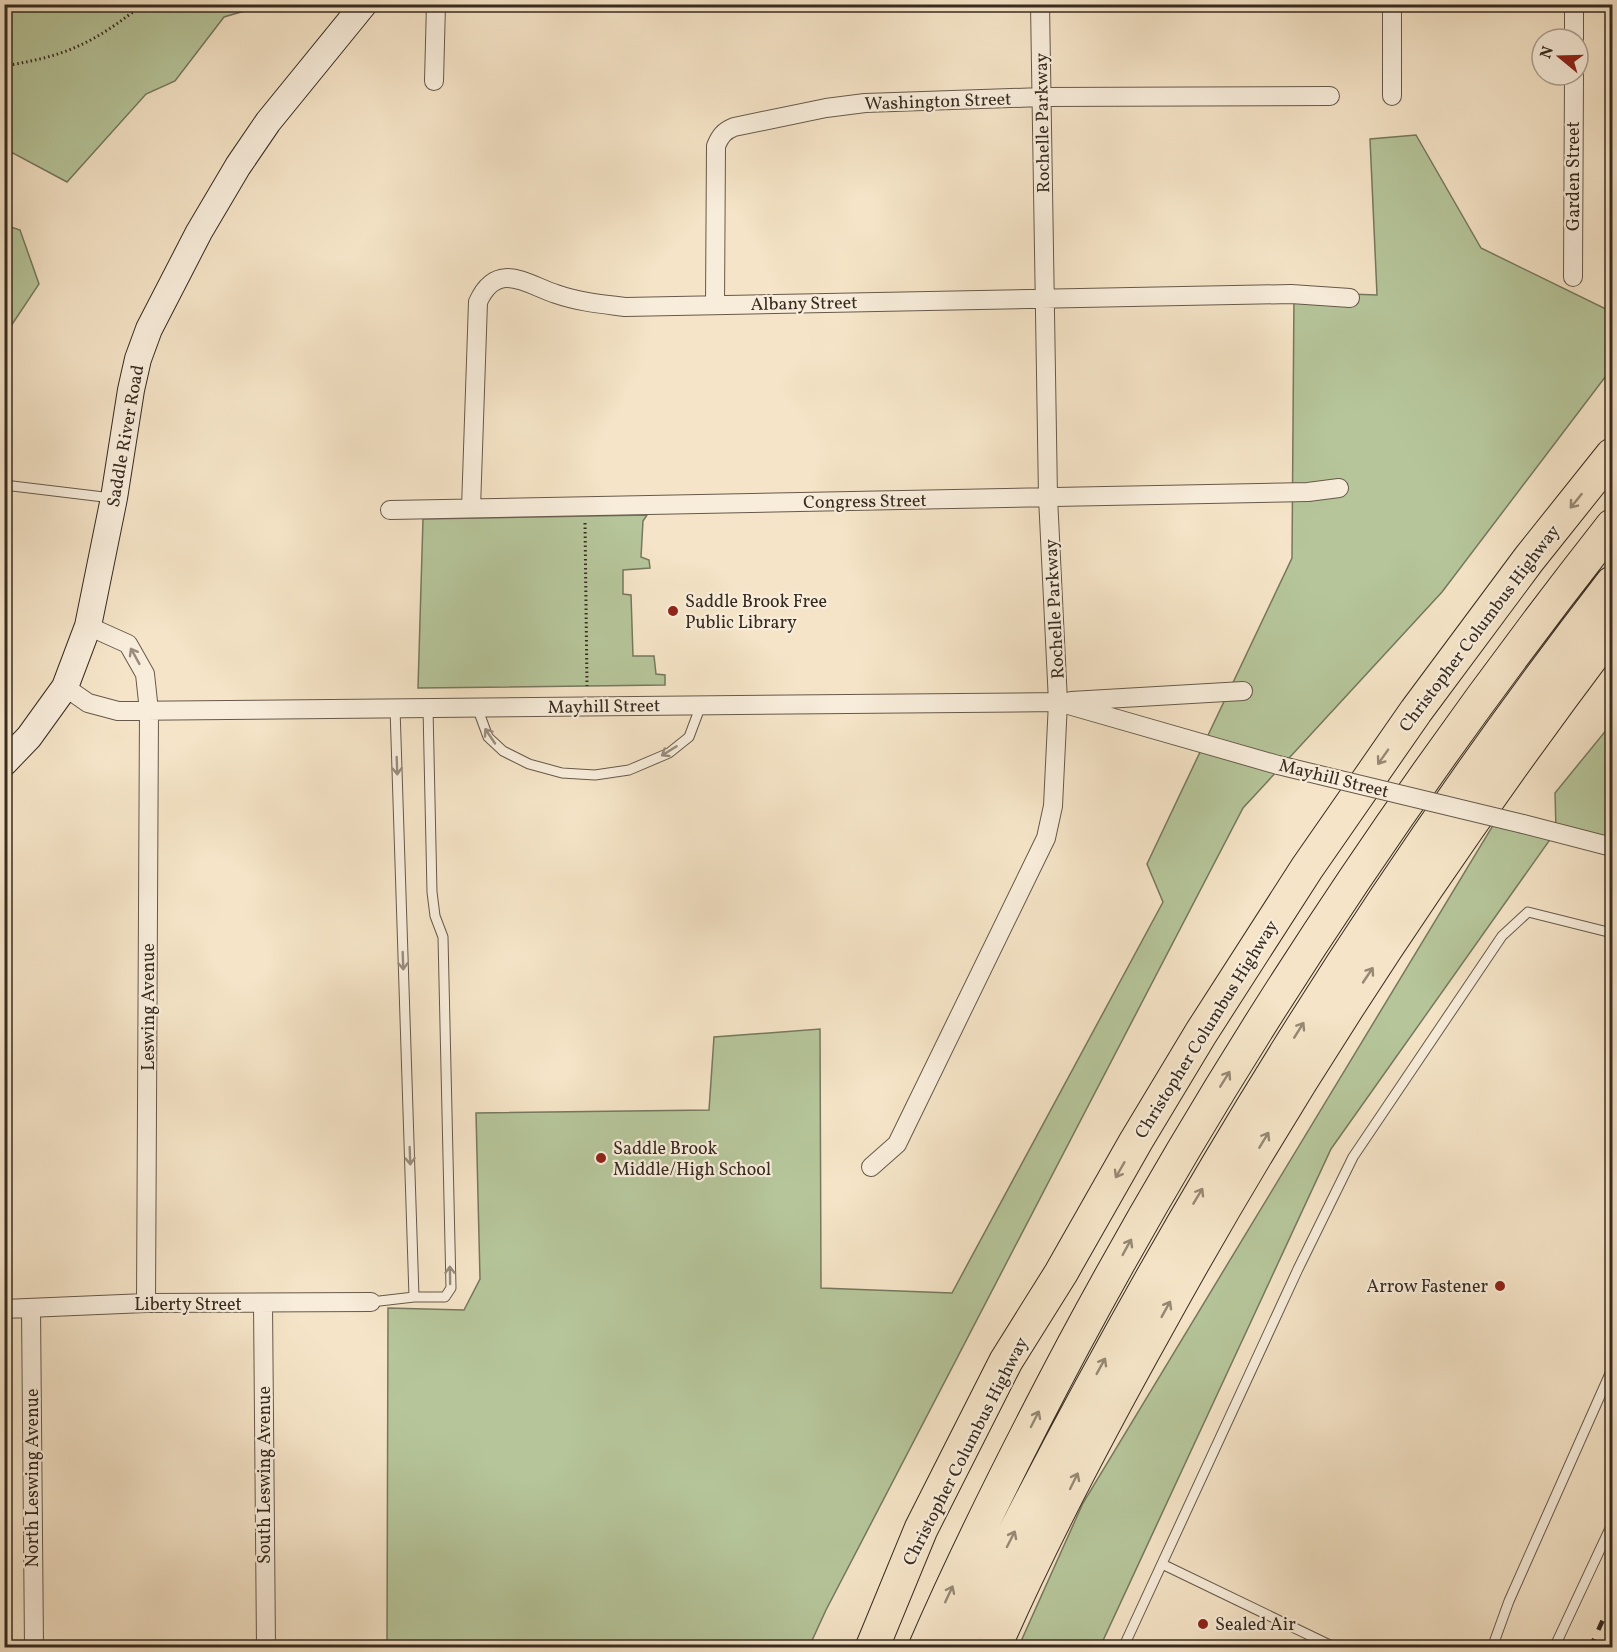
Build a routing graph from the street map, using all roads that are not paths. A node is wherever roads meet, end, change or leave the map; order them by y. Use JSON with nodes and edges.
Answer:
{"nodes":[{"id":1,"x":364,"y":4,"type":"edge"},
{"id":2,"x":436,"y":4,"type":"edge"},
{"id":3,"x":1040,"y":4,"type":"edge"},
{"id":4,"x":1392,"y":4,"type":"edge"},
{"id":5,"x":1574,"y":4,"type":"edge"},
{"id":6,"x":1574,"y":27,"type":"edge"},
{"id":7,"x":435,"y":81,"type":"dead end"},
{"id":8,"x":1574,"y":87,"type":"edge"},
{"id":9,"x":1330,"y":96,"type":"dead end"},
{"id":10,"x":1392,"y":96,"type":"dead end"},
{"id":11,"x":1042,"y":97,"type":"junction"},
{"id":12,"x":1573,"y":277,"type":"dead end"},
{"id":13,"x":1350,"y":298,"type":"dead end"},
{"id":14,"x":1045,"y":299,"type":"junction"},
{"id":15,"x":715,"y":305,"type":"junction"},
{"id":16,"x":1612,"y":455,"type":"edge"},
{"id":17,"x":4,"y":485,"type":"edge"},
{"id":18,"x":1339,"y":488,"type":"dead end"},
{"id":19,"x":1048,"y":497,"type":"junction"},
{"id":20,"x":114,"y":498,"type":"junction"},
{"id":21,"x":471,"y":508,"type":"junction"},
{"id":22,"x":390,"y":510,"type":"dead end"},
{"id":23,"x":1612,"y":526,"type":"edge"},
{"id":24,"x":1612,"y":583,"type":"edge"},
{"id":25,"x":88,"y":626,"type":"junction"},
{"id":26,"x":1612,"y":630,"type":"edge"},
{"id":27,"x":1612,"y":652,"type":"edge"},
{"id":28,"x":65,"y":687,"type":"junction"},
{"id":29,"x":1243,"y":691,"type":"dead end"},
{"id":30,"x":1560,"y":700,"type":"junction"},
{"id":31,"x":1058,"y":702,"type":"junction"},
{"id":32,"x":701,"y":705,"type":"junction"},
{"id":33,"x":477,"y":707,"type":"junction"},
{"id":34,"x":395,"y":708,"type":"junction"},
{"id":35,"x":428,"y":708,"type":"junction"},
{"id":36,"x":149,"y":711,"type":"junction"},
{"id":37,"x":4,"y":763,"type":"edge"},
{"id":38,"x":1612,"y":847,"type":"edge"},
{"id":39,"x":1612,"y":933,"type":"edge"},
{"id":40,"x":872,"y":1167,"type":"dead end"},
{"id":41,"x":414,"y":1297,"type":"junction"},
{"id":42,"x":371,"y":1302,"type":"joint"},
{"id":43,"x":146,"y":1303,"type":"junction"},
{"id":44,"x":263,"y":1303,"type":"junction"},
{"id":45,"x":31,"y":1308,"type":"junction"},
{"id":46,"x":4,"y":1309,"type":"edge"},
{"id":47,"x":1612,"y":1369,"type":"edge"},
{"id":48,"x":1612,"y":1524,"type":"edge"},
{"id":49,"x":1162,"y":1564,"type":"junction"},
{"id":50,"x":899,"y":1582,"type":"junction"},
{"id":51,"x":33,"y":1647,"type":"edge"},
{"id":52,"x":266,"y":1647,"type":"edge"},
{"id":53,"x":851,"y":1647,"type":"edge"},
{"id":54,"x":872,"y":1647,"type":"edge"},
{"id":55,"x":925,"y":1647,"type":"edge"},
{"id":56,"x":957,"y":1647,"type":"edge"},
{"id":57,"x":994,"y":1647,"type":"edge"},
{"id":58,"x":1124,"y":1647,"type":"edge"},
{"id":59,"x":1336,"y":1647,"type":"edge"},
{"id":60,"x":1492,"y":1647,"type":"edge"},
{"id":61,"x":1554,"y":1647,"type":"edge"}],
"edges":[{"from":1,"to":20,"type":"street","name":"Saddle River Road"},
{"from":2,"to":7,"type":"street"},
{"from":3,"to":11,"type":"street","name":"Rochelle Parkway"},
{"from":4,"to":10,"type":"street"},
{"from":5,"to":6,"type":"street"},
{"from":8,"to":12,"type":"street","name":"Garden Street"},
{"from":9,"to":11,"type":"street","name":"Washington Street"},
{"from":11,"to":14,"type":"street","name":"Rochelle Parkway"},
{"from":11,"to":15,"type":"street","name":"Washington Street"},
{"from":13,"to":14,"type":"street","name":"Albany Street"},
{"from":14,"to":15,"type":"street","name":"Albany Street"},
{"from":14,"to":19,"type":"street","name":"Rochelle Parkway"},
{"from":15,"to":21,"type":"street","name":"Albany Street"},
{"from":16,"to":50,"type":"highway","name":"Christopher Columbus Highway","one_way":true},
{"from":17,"to":20,"type":"lane"},
{"from":18,"to":19,"type":"street","name":"Congress Street"},
{"from":19,"to":21,"type":"street","name":"Congress Street"},
{"from":19,"to":31,"type":"street","name":"Rochelle Parkway"},
{"from":20,"to":25,"type":"street","name":"Saddle River Road"},
{"from":21,"to":22,"type":"street","name":"Congress Street"},
{"from":55,"to":23,"type":"highway","one_way":true},
{"from":56,"to":24,"type":"highway","one_way":true},
{"from":25,"to":28,"type":"street","name":"Saddle River Road"},
{"from":36,"to":25,"type":"street","one_way":true},
{"from":26,"to":30,"type":"highway"},
{"from":27,"to":30,"type":"highway"},
{"from":28,"to":36,"type":"street","name":"Mayhill Street"},
{"from":28,"to":37,"type":"street","name":"Saddle River Road"},
{"from":29,"to":31,"type":"street","name":"Mayhill Street"},
{"from":57,"to":30,"type":"highway","one_way":true},
{"from":31,"to":32,"type":"street","name":"Mayhill Street"},
{"from":31,"to":38,"type":"street","name":"Mayhill Street","bridge":true},
{"from":31,"to":40,"type":"street","name":"Rochelle Parkway"},
{"from":32,"to":33,"type":"street","name":"Mayhill Street"},
{"from":32,"to":33,"type":"lane","one_way":true},
{"from":33,"to":35,"type":"street","name":"Mayhill Street"},
{"from":34,"to":35,"type":"street","name":"Mayhill Street"},
{"from":34,"to":36,"type":"street","name":"Mayhill Street"},
{"from":34,"to":41,"type":"lane","one_way":true},
{"from":41,"to":35,"type":"lane","one_way":true},
{"from":36,"to":43,"type":"street","name":"Leswing Avenue"},
{"from":39,"to":49,"type":"lane"},
{"from":41,"to":42,"type":"lane"},
{"from":42,"to":44,"type":"street","name":"Liberty Street"},
{"from":43,"to":44,"type":"street","name":"Liberty Street"},
{"from":43,"to":45,"type":"street","name":"Liberty Street"},
{"from":44,"to":52,"type":"street","name":"South Leswing Avenue"},
{"from":45,"to":46,"type":"street","name":"Liberty Street"},
{"from":45,"to":51,"type":"street","name":"North Leswing Avenue"},
{"from":47,"to":60,"type":"lane"},
{"from":48,"to":61,"type":"lane"},
{"from":49,"to":58,"type":"lane"},
{"from":49,"to":59,"type":"lane"},
{"from":50,"to":53,"type":"highway"},
{"from":50,"to":54,"type":"highway","name":"Christopher Columbus Highway"}]}
